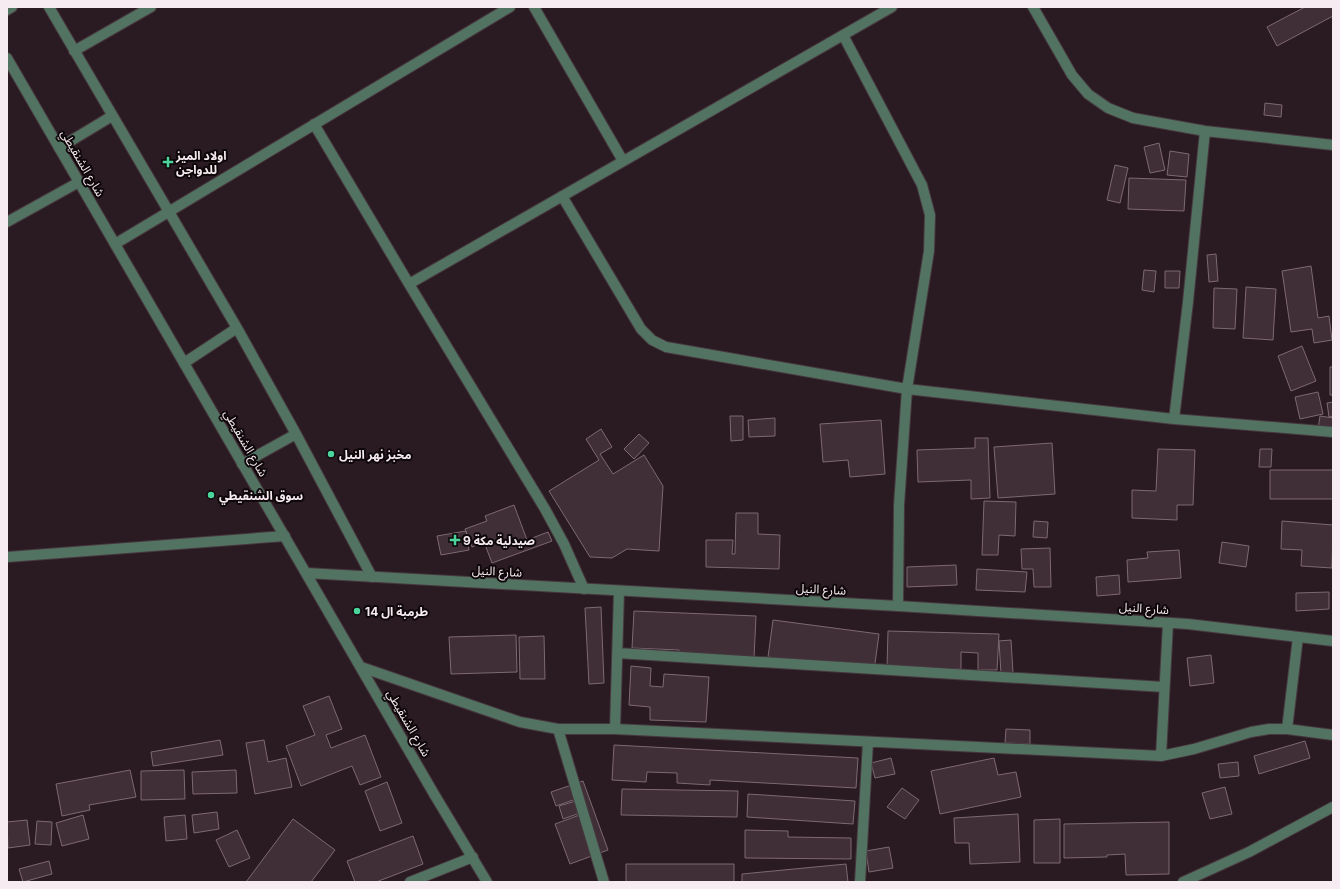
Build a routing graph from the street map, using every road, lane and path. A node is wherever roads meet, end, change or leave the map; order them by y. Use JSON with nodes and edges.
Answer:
{"nodes":[{"id":1,"x":12,"y":7,"type":"edge"},
{"id":2,"x":49,"y":7,"type":"edge"},
{"id":3,"x":151,"y":7,"type":"edge"},
{"id":4,"x":510,"y":7,"type":"edge"},
{"id":5,"x":534,"y":7,"type":"edge"},
{"id":6,"x":892,"y":7,"type":"edge"},
{"id":7,"x":1033,"y":7,"type":"edge"},
{"id":8,"x":7,"y":10,"type":"edge"},
{"id":9,"x":843,"y":35,"type":"junction"},
{"id":10,"x":74,"y":51,"type":"junction"},
{"id":11,"x":7,"y":58,"type":"edge"},
{"id":12,"x":112,"y":116,"type":"junction"},
{"id":13,"x":314,"y":124,"type":"junction"},
{"id":14,"x":1205,"y":131,"type":"junction"},
{"id":15,"x":1333,"y":145,"type":"edge"},
{"id":16,"x":59,"y":148,"type":"junction"},
{"id":17,"x":623,"y":161,"type":"junction"},
{"id":18,"x":79,"y":182,"type":"junction"},
{"id":19,"x":562,"y":196,"type":"junction"},
{"id":20,"x":169,"y":211,"type":"junction"},
{"id":21,"x":7,"y":222,"type":"edge"},
{"id":22,"x":115,"y":244,"type":"junction"},
{"id":23,"x":409,"y":284,"type":"junction"},
{"id":24,"x":237,"y":328,"type":"junction"},
{"id":25,"x":184,"y":363,"type":"junction"},
{"id":26,"x":907,"y":389,"type":"junction"},
{"id":27,"x":1174,"y":419,"type":"junction"},
{"id":28,"x":1333,"y":432,"type":"edge"},
{"id":29,"x":296,"y":434,"type":"junction"},
{"id":30,"x":242,"y":464,"type":"junction"},
{"id":31,"x":285,"y":536,"type":"junction"},
{"id":32,"x":7,"y":557,"type":"edge"},
{"id":33,"x":306,"y":573,"type":"junction"},
{"id":34,"x":372,"y":577,"type":"junction"},
{"id":35,"x":584,"y":589,"type":"junction"},
{"id":36,"x":619,"y":591,"type":"junction"},
{"id":37,"x":898,"y":606,"type":"junction"},
{"id":38,"x":1168,"y":623,"type":"junction"},
{"id":39,"x":1298,"y":637,"type":"junction"},
{"id":40,"x":1333,"y":641,"type":"edge"},
{"id":41,"x":618,"y":653,"type":"junction"},
{"id":42,"x":361,"y":667,"type":"junction"},
{"id":43,"x":1164,"y":687,"type":"junction"},
{"id":44,"x":558,"y":729,"type":"junction"},
{"id":45,"x":615,"y":729,"type":"junction"},
{"id":46,"x":1287,"y":729,"type":"junction"},
{"id":47,"x":1333,"y":734,"type":"edge"},
{"id":48,"x":868,"y":742,"type":"junction"},
{"id":49,"x":1161,"y":756,"type":"junction"},
{"id":50,"x":1333,"y":807,"type":"edge"},
{"id":51,"x":473,"y":857,"type":"junction"},
{"id":52,"x":410,"y":882,"type":"edge"},
{"id":53,"x":488,"y":882,"type":"edge"},
{"id":54,"x":604,"y":882,"type":"edge"},
{"id":55,"x":860,"y":882,"type":"edge"},
{"id":56,"x":1183,"y":882,"type":"edge"}],
"edges":[{"from":1,"to":8,"type":"street"},
{"from":2,"to":10,"type":"street"},
{"from":3,"to":10,"type":"street"},
{"from":4,"to":13,"type":"street"},
{"from":5,"to":17,"type":"street"},
{"from":6,"to":9,"type":"street"},
{"from":7,"to":14,"type":"street"},
{"from":9,"to":17,"type":"street"},
{"from":9,"to":26,"type":"street"},
{"from":10,"to":12,"type":"street"},
{"from":11,"to":16,"type":"street","name":"شارع الشنقيطي"},
{"from":12,"to":16,"type":"street"},
{"from":12,"to":20,"type":"street"},
{"from":13,"to":20,"type":"street"},
{"from":13,"to":23,"type":"street"},
{"from":14,"to":15,"type":"street"},
{"from":14,"to":27,"type":"street"},
{"from":16,"to":18,"type":"street","name":"شارع الشنقيطي"},
{"from":17,"to":19,"type":"street"},
{"from":18,"to":21,"type":"street"},
{"from":18,"to":22,"type":"street","name":"شارع الشنقيطي"},
{"from":19,"to":23,"type":"street"},
{"from":19,"to":26,"type":"street"},
{"from":20,"to":22,"type":"street"},
{"from":20,"to":24,"type":"street"},
{"from":22,"to":25,"type":"street","name":"شارع الشنقيطي"},
{"from":23,"to":35,"type":"street"},
{"from":24,"to":25,"type":"street"},
{"from":24,"to":29,"type":"street"},
{"from":25,"to":30,"type":"street","name":"شارع الشنقيطي"},
{"from":26,"to":27,"type":"street"},
{"from":26,"to":37,"type":"street"},
{"from":27,"to":28,"type":"street"},
{"from":29,"to":30,"type":"street"},
{"from":29,"to":34,"type":"street"},
{"from":30,"to":31,"type":"street","name":"شارع الشنقيطي"},
{"from":31,"to":32,"type":"street"},
{"from":31,"to":33,"type":"street","name":"شارع الشنقيطي"},
{"from":33,"to":34,"type":"street","name":"شارع النيل"},
{"from":33,"to":42,"type":"street","name":"شارع الشنقيطي"},
{"from":34,"to":35,"type":"street","name":"شارع النيل"},
{"from":35,"to":36,"type":"street","name":"شارع النيل"},
{"from":36,"to":37,"type":"street","name":"شارع النيل"},
{"from":36,"to":41,"type":"street"},
{"from":37,"to":38,"type":"street","name":"شارع النيل"},
{"from":38,"to":39,"type":"street","name":"شارع النيل"},
{"from":38,"to":43,"type":"street"},
{"from":39,"to":40,"type":"street","name":"شارع النيل"},
{"from":39,"to":46,"type":"street"},
{"from":41,"to":43,"type":"street"},
{"from":41,"to":45,"type":"street"},
{"from":42,"to":44,"type":"street"},
{"from":42,"to":51,"type":"street","name":"شارع الشنقيطي"},
{"from":43,"to":49,"type":"street"},
{"from":44,"to":45,"type":"street"},
{"from":44,"to":54,"type":"street"},
{"from":45,"to":48,"type":"street"},
{"from":46,"to":47,"type":"street"},
{"from":46,"to":49,"type":"street"},
{"from":48,"to":49,"type":"street"},
{"from":48,"to":55,"type":"street"},
{"from":50,"to":56,"type":"street"},
{"from":51,"to":52,"type":"street"},
{"from":51,"to":53,"type":"street","name":"شارع الشنقيطي"}]}
